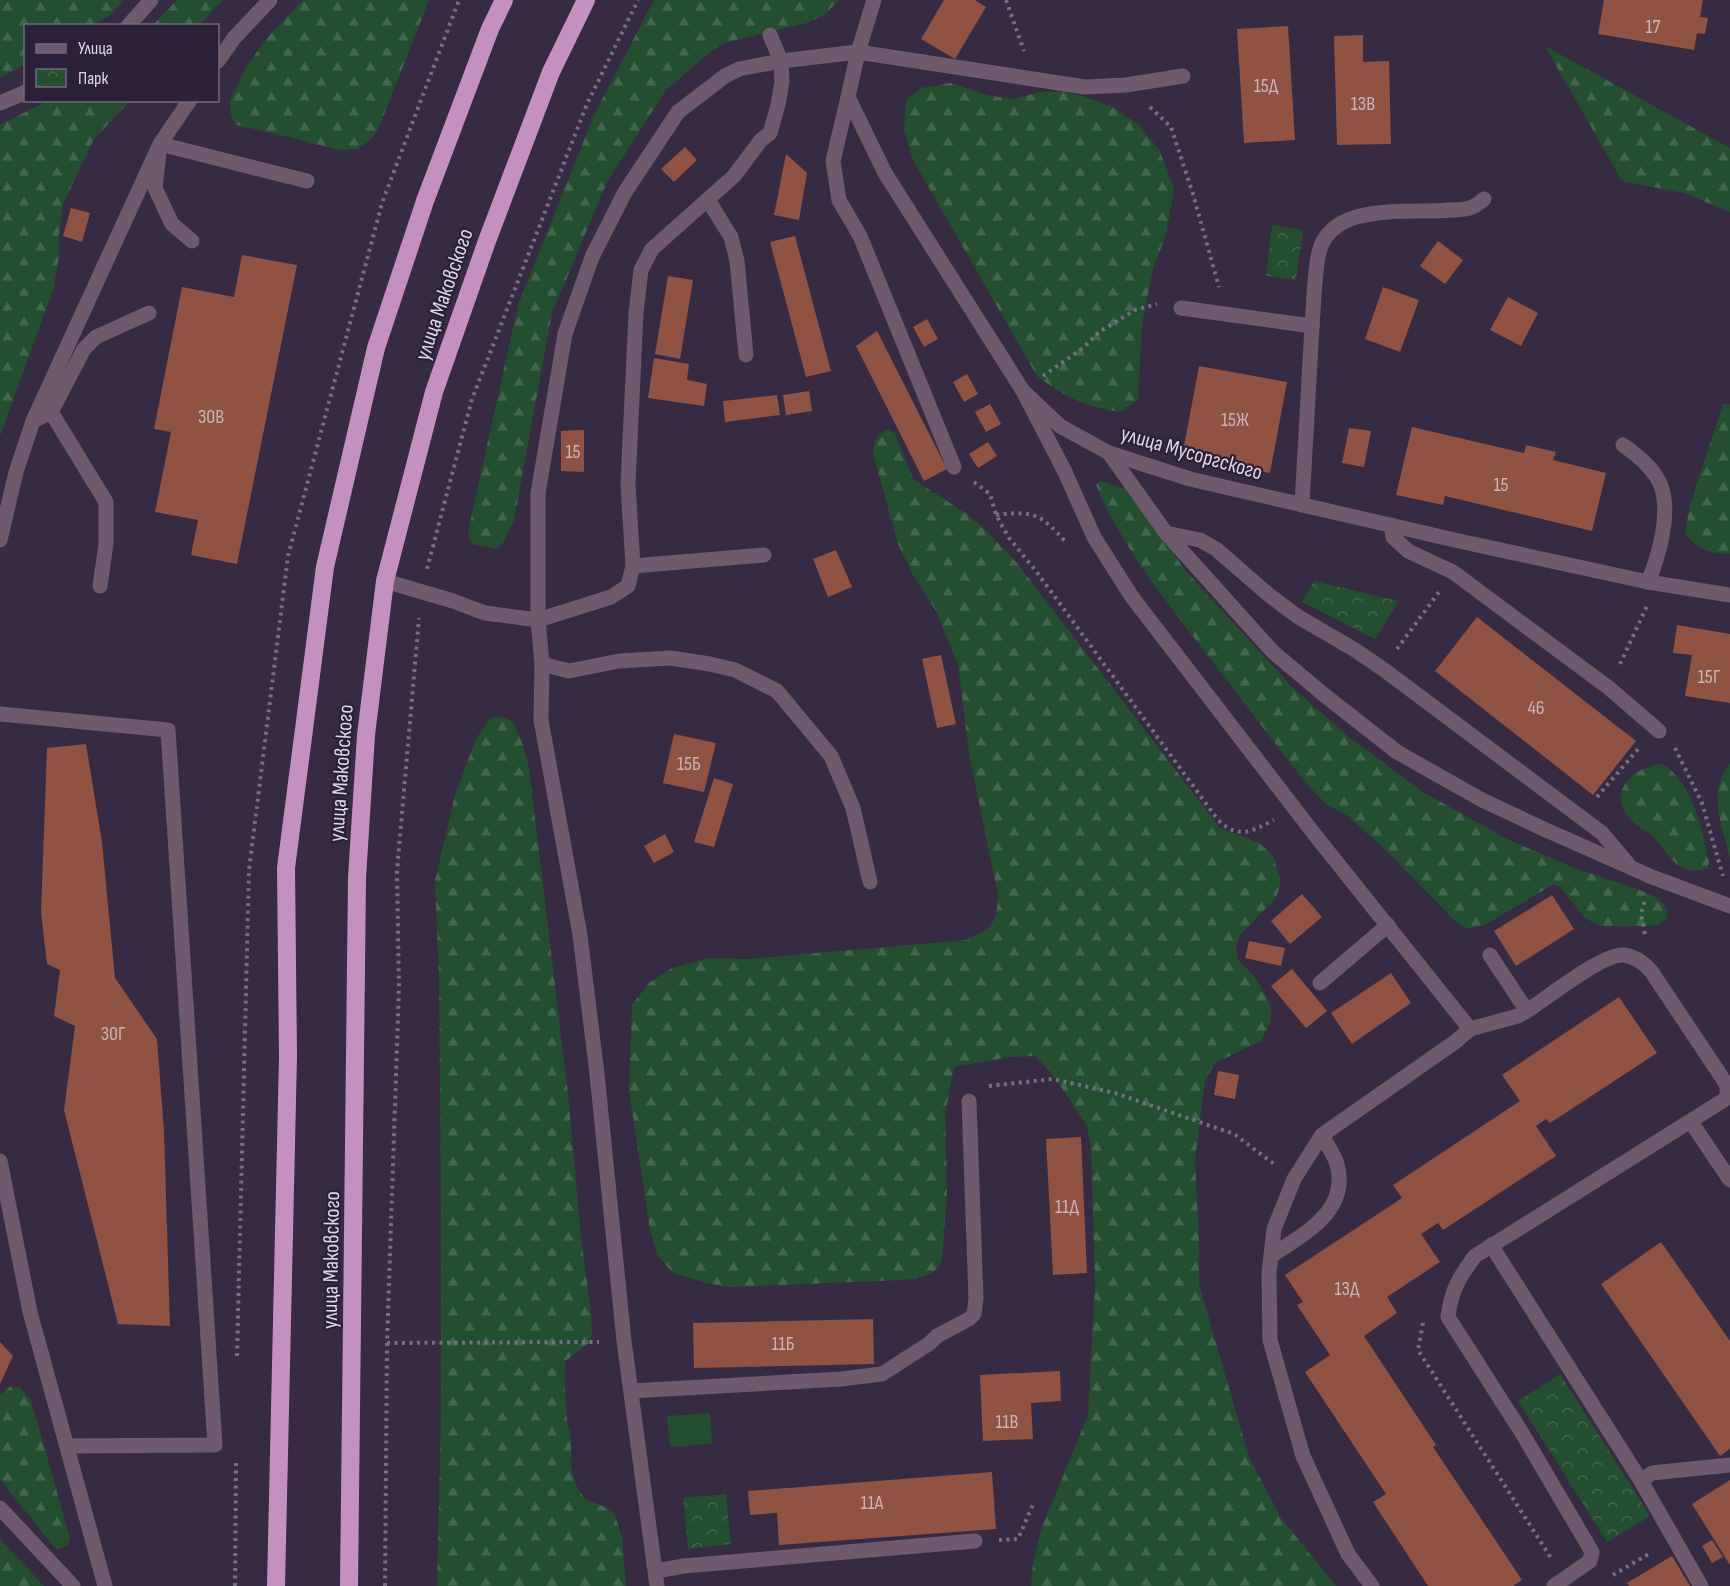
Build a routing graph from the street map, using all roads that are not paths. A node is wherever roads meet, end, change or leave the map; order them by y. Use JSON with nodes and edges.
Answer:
{"nodes":[{"id":1,"x":152,"y":0,"type":"edge"},
{"id":2,"x":270,"y":0,"type":"edge"},
{"id":3,"x":504,"y":0,"type":"edge"},
{"id":4,"x":586,"y":0,"type":"edge"},
{"id":5,"x":874,"y":0,"type":"edge"},
{"id":6,"x":130,"y":24,"type":"edge"},
{"id":7,"x":770,"y":35,"type":"dead end"},
{"id":8,"x":858,"y":52,"type":"junction"},
{"id":9,"x":219,"y":60,"type":"edge"},
{"id":10,"x":781,"y":61,"type":"junction"},
{"id":11,"x":1183,"y":76,"type":"dead end"},
{"id":12,"x":24,"y":93,"type":"edge"},
{"id":13,"x":848,"y":97,"type":"junction"},
{"id":14,"x":189,"y":102,"type":"edge"},
{"id":15,"x":0,"y":103,"type":"edge"},
{"id":16,"x":160,"y":144,"type":"junction"},
{"id":17,"x":307,"y":180,"type":"dead end"},
{"id":18,"x":1484,"y":199,"type":"dead end"},
{"id":19,"x":708,"y":200,"type":"junction"},
{"id":20,"x":192,"y":241,"type":"dead end"},
{"id":21,"x":1181,"y":308,"type":"road end"},
{"id":22,"x":149,"y":314,"type":"dead end"},
{"id":23,"x":1312,"y":326,"type":"junction"},
{"id":24,"x":746,"y":355,"type":"dead end"},
{"id":25,"x":1023,"y":391,"type":"junction"},
{"id":26,"x":51,"y":412,"type":"junction"},
{"id":27,"x":33,"y":422,"type":"junction"},
{"id":28,"x":1623,"y":445,"type":"dead end"},
{"id":29,"x":1109,"y":453,"type":"junction"},
{"id":30,"x":954,"y":467,"type":"road end"},
{"id":31,"x":1302,"y":505,"type":"junction"},
{"id":32,"x":1391,"y":525,"type":"junction"},
{"id":33,"x":1166,"y":533,"type":"junction"},
{"id":34,"x":0,"y":540,"type":"edge"},
{"id":35,"x":764,"y":555,"type":"dead end"},
{"id":36,"x":633,"y":566,"type":"junction"},
{"id":37,"x":385,"y":581,"type":"junction"},
{"id":38,"x":1653,"y":583,"type":"junction"},
{"id":39,"x":100,"y":586,"type":"dead end"},
{"id":40,"x":1730,"y":595,"type":"edge"},
{"id":41,"x":538,"y":620,"type":"junction"},
{"id":42,"x":542,"y":664,"type":"junction"},
{"id":43,"x":0,"y":714,"type":"edge"},
{"id":44,"x":1659,"y":731,"type":"road end"},
{"id":45,"x":1629,"y":865,"type":"junction"},
{"id":46,"x":870,"y":882,"type":"dead end"},
{"id":47,"x":1730,"y":906,"type":"edge"},
{"id":48,"x":1388,"y":925,"type":"junction"},
{"id":49,"x":1490,"y":955,"type":"dead end"},
{"id":50,"x":1320,"y":982,"type":"dead end"},
{"id":51,"x":1527,"y":1011,"type":"junction"},
{"id":52,"x":1470,"y":1029,"type":"junction"},
{"id":53,"x":969,"y":1101,"type":"road end"},
{"id":54,"x":1691,"y":1122,"type":"junction"},
{"id":55,"x":1322,"y":1134,"type":"junction"},
{"id":56,"x":0,"y":1161,"type":"edge"},
{"id":57,"x":1730,"y":1180,"type":"edge"},
{"id":58,"x":1491,"y":1245,"type":"junction"},
{"id":59,"x":1270,"y":1257,"type":"junction"},
{"id":60,"x":631,"y":1391,"type":"junction"},
{"id":61,"x":67,"y":1446,"type":"junction"},
{"id":62,"x":1730,"y":1466,"type":"edge"},
{"id":63,"x":1641,"y":1481,"type":"junction"},
{"id":64,"x":0,"y":1508,"type":"edge"},
{"id":65,"x":975,"y":1541,"type":"road end"},
{"id":66,"x":656,"y":1578,"type":"edge"},
{"id":67,"x":1559,"y":1583,"type":"edge"},
{"id":68,"x":73,"y":1586,"type":"edge"},
{"id":69,"x":105,"y":1586,"type":"edge"},
{"id":70,"x":276,"y":1586,"type":"edge"},
{"id":71,"x":349,"y":1586,"type":"edge"},
{"id":72,"x":1372,"y":1586,"type":"edge"},
{"id":73,"x":1701,"y":1586,"type":"edge"}],
"edges":[{"from":1,"to":6,"type":"street"},
{"from":2,"to":9,"type":"street"},
{"from":3,"to":70,"type":"highway","name":"улица Маковского"},
{"from":4,"to":37,"type":"highway","name":"улица Маковского"},
{"from":5,"to":8,"type":"street"},
{"from":7,"to":10,"type":"street"},
{"from":8,"to":10,"type":"street"},
{"from":8,"to":11,"type":"street"},
{"from":8,"to":13,"type":"street"},
{"from":10,"to":19,"type":"street"},
{"from":10,"to":41,"type":"street"},
{"from":12,"to":15,"type":"street"},
{"from":13,"to":25,"type":"street","name":"улица Мусоргского"},
{"from":13,"to":30,"type":"street"},
{"from":14,"to":16,"type":"street"},
{"from":16,"to":17,"type":"street"},
{"from":16,"to":20,"type":"street"},
{"from":16,"to":27,"type":"street"},
{"from":18,"to":23,"type":"street"},
{"from":19,"to":24,"type":"street"},
{"from":19,"to":36,"type":"street"},
{"from":21,"to":23,"type":"street"},
{"from":22,"to":26,"type":"street"},
{"from":23,"to":31,"type":"street"},
{"from":25,"to":29,"type":"street","name":"улица Мусоргского"},
{"from":25,"to":48,"type":"street"},
{"from":26,"to":27,"type":"street"},
{"from":26,"to":39,"type":"street"},
{"from":27,"to":34,"type":"street"},
{"from":28,"to":38,"type":"street"},
{"from":29,"to":31,"type":"street","name":"улица Мусоргского"},
{"from":29,"to":33,"type":"street"},
{"from":31,"to":32,"type":"street","name":"улица Мусоргского"},
{"from":32,"to":38,"type":"street","name":"улица Мусоргского"},
{"from":32,"to":44,"type":"street"},
{"from":33,"to":45,"type":"street"},
{"from":33,"to":45,"type":"street"},
{"from":35,"to":36,"type":"street"},
{"from":36,"to":41,"type":"street"},
{"from":37,"to":41,"type":"street"},
{"from":37,"to":71,"type":"highway","name":"улица Маковского"},
{"from":38,"to":40,"type":"street","name":"улица Мусоргского"},
{"from":41,"to":42,"type":"street"},
{"from":42,"to":46,"type":"street"},
{"from":42,"to":60,"type":"street"},
{"from":43,"to":61,"type":"street"},
{"from":45,"to":47,"type":"street"},
{"from":48,"to":50,"type":"street"},
{"from":48,"to":52,"type":"street"},
{"from":49,"to":51,"type":"street"},
{"from":51,"to":52,"type":"street"},
{"from":51,"to":54,"type":"street"},
{"from":52,"to":55,"type":"street"},
{"from":53,"to":60,"type":"street"},
{"from":54,"to":57,"type":"street"},
{"from":54,"to":58,"type":"street"},
{"from":55,"to":59,"type":"street"},
{"from":55,"to":59,"type":"street"},
{"from":56,"to":61,"type":"street"},
{"from":58,"to":63,"type":"street"},
{"from":58,"to":67,"type":"street"},
{"from":59,"to":72,"type":"street"},
{"from":60,"to":66,"type":"street"},
{"from":61,"to":69,"type":"street"},
{"from":62,"to":63,"type":"street"},
{"from":63,"to":73,"type":"street"},
{"from":64,"to":68,"type":"street"},
{"from":65,"to":66,"type":"street"}]}
